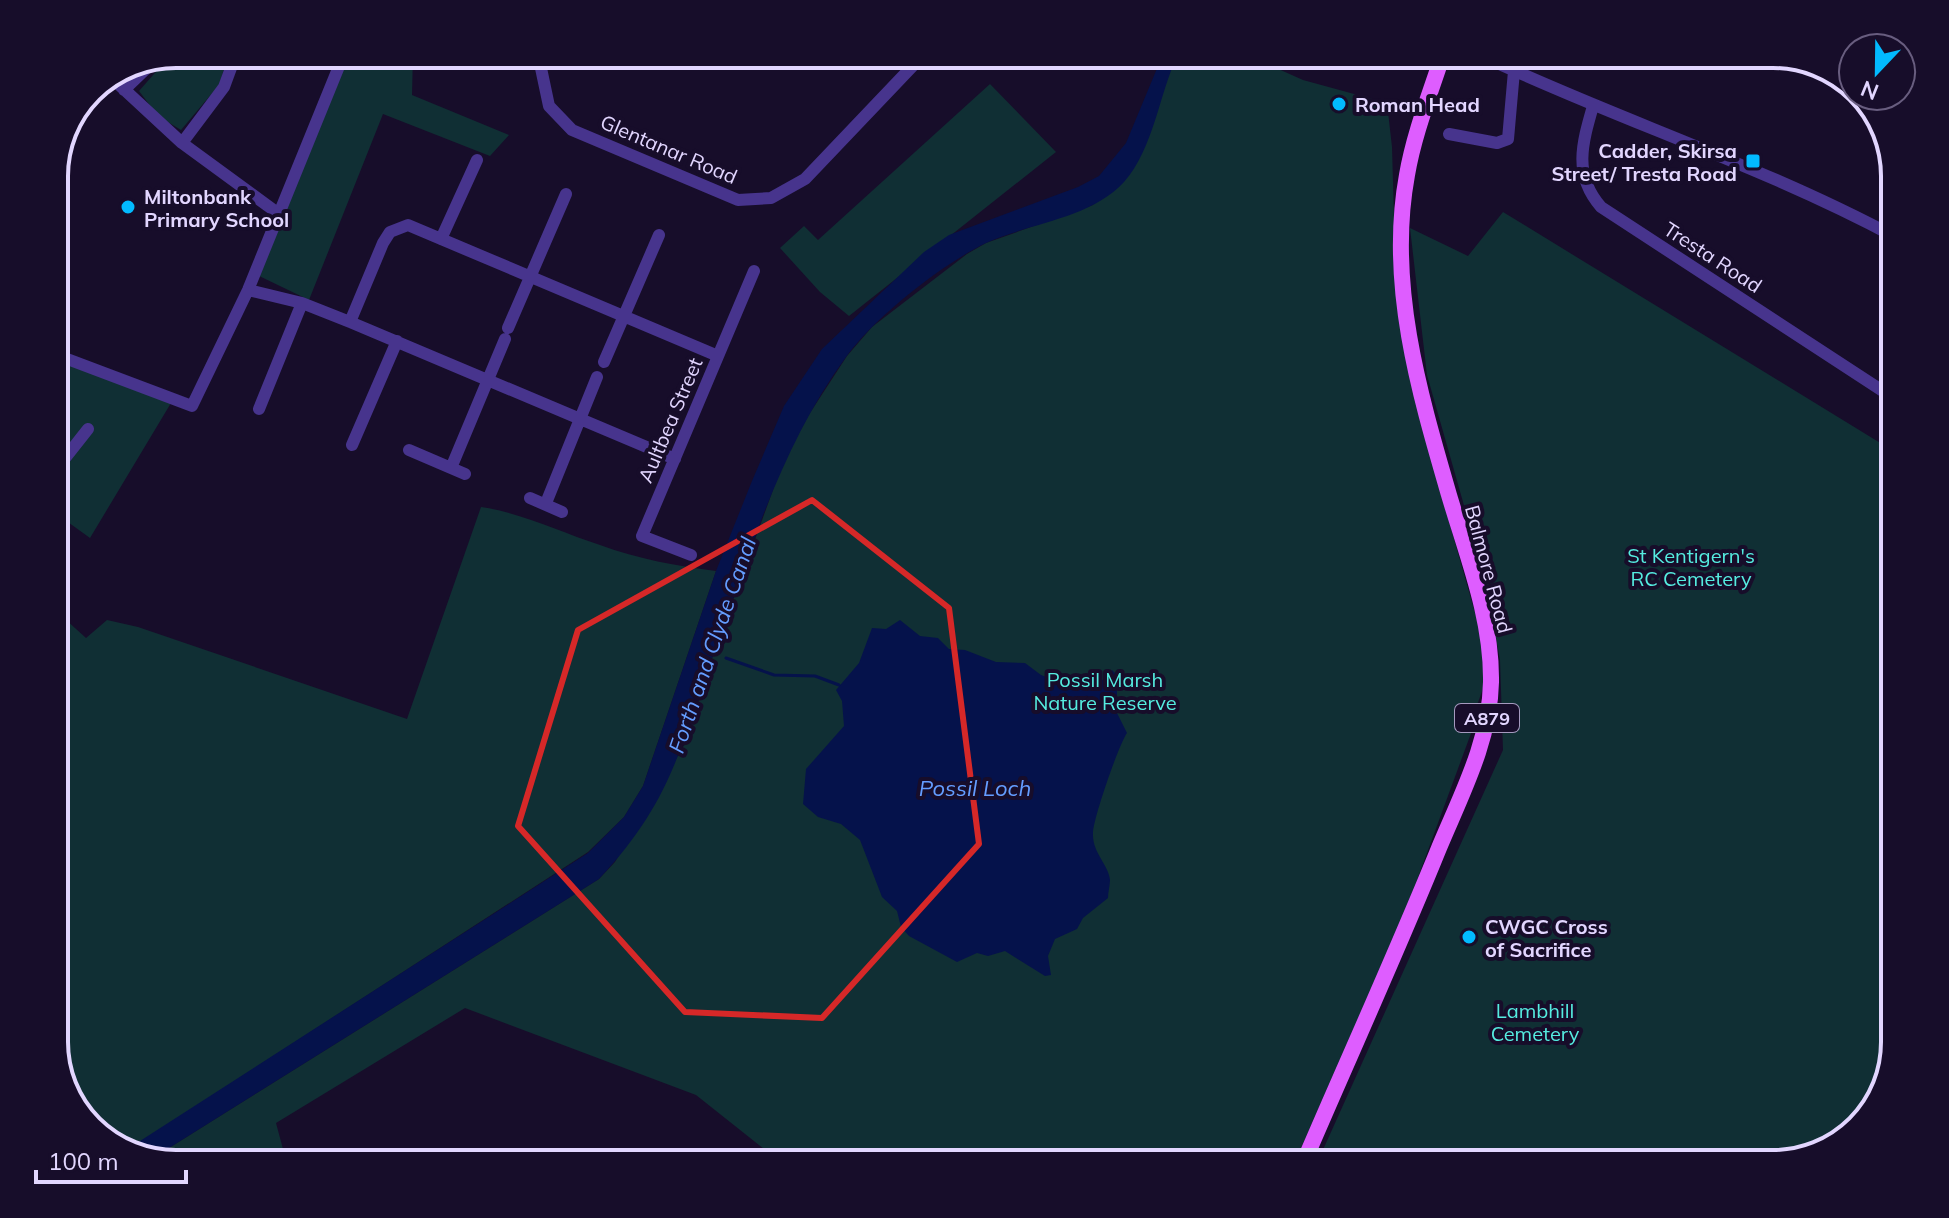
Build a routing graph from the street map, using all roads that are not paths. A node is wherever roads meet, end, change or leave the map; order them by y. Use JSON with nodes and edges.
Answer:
{"nodes":[{"id":1,"x":231,"y":68,"type":"edge"},
{"id":2,"x":338,"y":68,"type":"edge"},
{"id":3,"x":541,"y":68,"type":"edge"},
{"id":4,"x":911,"y":68,"type":"edge"},
{"id":5,"x":1439,"y":68,"type":"edge"},
{"id":6,"x":1508,"y":68,"type":"edge"},
{"id":7,"x":1514,"y":71,"type":"junction"},
{"id":8,"x":140,"y":74,"type":"edge"},
{"id":9,"x":119,"y":85,"type":"edge"},
{"id":10,"x":124,"y":90,"type":"junction"},
{"id":11,"x":1593,"y":106,"type":"junction"},
{"id":12,"x":1449,"y":134,"type":"dead end"},
{"id":13,"x":182,"y":143,"type":"junction"},
{"id":14,"x":477,"y":160,"type":"dead end"},
{"id":15,"x":566,"y":194,"type":"dead end"},
{"id":16,"x":279,"y":214,"type":"junction"},
{"id":17,"x":1881,"y":230,"type":"edge"},
{"id":18,"x":659,"y":235,"type":"dead end"},
{"id":19,"x":441,"y":239,"type":"junction"},
{"id":20,"x":754,"y":271,"type":"dead end"},
{"id":21,"x":531,"y":276,"type":"junction"},
{"id":22,"x":248,"y":290,"type":"junction"},
{"id":23,"x":302,"y":303,"type":"junction"},
{"id":24,"x":625,"y":317,"type":"junction"},
{"id":25,"x":350,"y":322,"type":"junction"},
{"id":26,"x":397,"y":341,"type":"junction"},
{"id":27,"x":718,"y":356,"type":"junction"},
{"id":28,"x":68,"y":359,"type":"edge"},
{"id":29,"x":604,"y":362,"type":"dead end"},
{"id":30,"x":597,"y":377,"type":"dead end"},
{"id":31,"x":487,"y":381,"type":"junction"},
{"id":32,"x":1881,"y":390,"type":"edge"},
{"id":33,"x":259,"y":409,"type":"dead end"},
{"id":34,"x":581,"y":421,"type":"junction"},
{"id":35,"x":88,"y":429,"type":"dead end"},
{"id":36,"x":352,"y":445,"type":"dead end"},
{"id":37,"x":409,"y":450,"type":"dead end"},
{"id":38,"x":68,"y":454,"type":"edge"},
{"id":39,"x":675,"y":459,"type":"junction"},
{"id":40,"x":451,"y":468,"type":"junction"},
{"id":41,"x":465,"y":474,"type":"dead end"},
{"id":42,"x":530,"y":498,"type":"dead end"},
{"id":43,"x":546,"y":503,"type":"junction"},
{"id":44,"x":562,"y":512,"type":"dead end"},
{"id":45,"x":691,"y":555,"type":"dead end"},
{"id":46,"x":1309,"y":1150,"type":"edge"}],
"edges":[{"from":1,"to":13,"type":"street"},
{"from":2,"to":16,"type":"street"},
{"from":3,"to":4,"type":"street","name":"Glentanar Road"},
{"from":5,"to":46,"type":"main road","name":"Balmore Road","number":"A879"},
{"from":6,"to":7,"type":"street"},
{"from":7,"to":11,"type":"street"},
{"from":7,"to":12,"type":"street"},
{"from":8,"to":10,"type":"street"},
{"from":9,"to":10,"type":"street"},
{"from":10,"to":13,"type":"street"},
{"from":11,"to":17,"type":"street"},
{"from":11,"to":32,"type":"street","name":"Tresta Road"},
{"from":13,"to":16,"type":"street"},
{"from":14,"to":19,"type":"street"},
{"from":15,"to":21,"type":"street"},
{"from":16,"to":22,"type":"street"},
{"from":18,"to":24,"type":"street"},
{"from":19,"to":21,"type":"street"},
{"from":19,"to":25,"type":"street"},
{"from":20,"to":27,"type":"street","name":"Aultbea Street"},
{"from":21,"to":24,"type":"street"},
{"from":21,"to":31,"type":"street"},
{"from":22,"to":23,"type":"street"},
{"from":22,"to":28,"type":"street"},
{"from":23,"to":25,"type":"street"},
{"from":23,"to":33,"type":"street"},
{"from":24,"to":27,"type":"street"},
{"from":24,"to":29,"type":"street"},
{"from":25,"to":26,"type":"street"},
{"from":26,"to":31,"type":"street"},
{"from":26,"to":36,"type":"street"},
{"from":27,"to":39,"type":"street","name":"Aultbea Street"},
{"from":30,"to":34,"type":"street"},
{"from":31,"to":34,"type":"street"},
{"from":31,"to":40,"type":"street"},
{"from":34,"to":39,"type":"street"},
{"from":34,"to":43,"type":"street"},
{"from":35,"to":38,"type":"street"},
{"from":37,"to":40,"type":"street"},
{"from":39,"to":45,"type":"street","name":"Aultbea Street"},
{"from":40,"to":41,"type":"street"},
{"from":42,"to":43,"type":"street"},
{"from":43,"to":44,"type":"street"}]}
